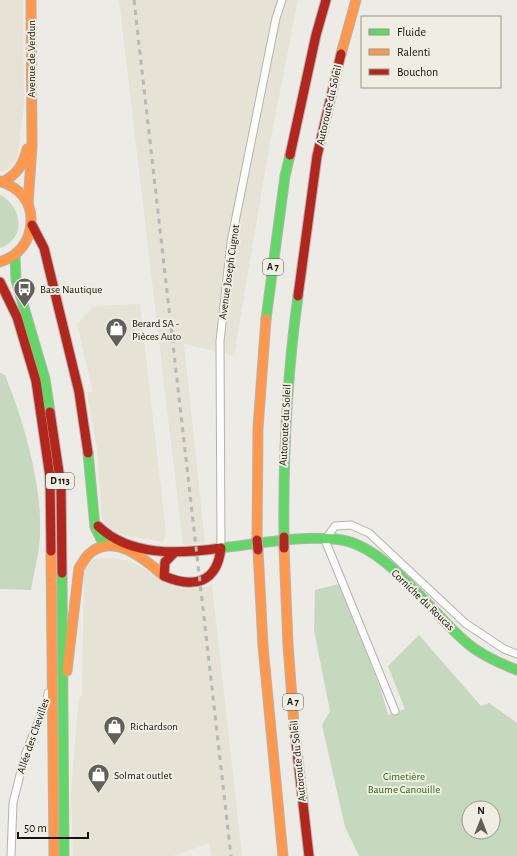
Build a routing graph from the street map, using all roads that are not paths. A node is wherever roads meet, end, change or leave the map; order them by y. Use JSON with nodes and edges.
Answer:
{"nodes":[{"id":1,"x":31,"y":0,"type":"edge"},
{"id":2,"x":282,"y":0,"type":"edge"},
{"id":3,"x":326,"y":0,"type":"edge"},
{"id":4,"x":356,"y":0,"type":"edge"},
{"id":5,"x":31,"y":119,"type":"junction"},
{"id":6,"x":1,"y":181,"type":"edge"},
{"id":7,"x":28,"y":204,"type":"junction"},
{"id":8,"x":32,"y":225,"type":"junction"},
{"id":9,"x":26,"y":245,"type":"junction"},
{"id":10,"x":44,"y":248,"type":"junction"},
{"id":11,"x":15,"y":256,"type":"junction"},
{"id":12,"x":0,"y":262,"type":"edge"},
{"id":13,"x":0,"y":282,"type":"edge"},
{"id":14,"x":93,"y":519,"type":"junction"},
{"id":15,"x":325,"y":540,"type":"junction"},
{"id":16,"x":108,"y":545,"type":"junction"},
{"id":17,"x":221,"y":548,"type":"junction"},
{"id":18,"x":175,"y":552,"type":"junction"},
{"id":19,"x":164,"y":576,"type":"junction"},
{"id":20,"x":517,"y":654,"type":"edge"},
{"id":21,"x":52,"y":663,"type":"junction"},
{"id":22,"x":517,"y":670,"type":"edge"},
{"id":23,"x":62,"y":711,"type":"junction"},
{"id":24,"x":395,"y":711,"type":"dead end"},
{"id":25,"x":11,"y":856,"type":"edge"},
{"id":26,"x":54,"y":856,"type":"edge"},
{"id":27,"x":64,"y":856,"type":"edge"},
{"id":28,"x":283,"y":856,"type":"edge"},
{"id":29,"x":309,"y":856,"type":"edge"}],
"edges":[{"from":1,"to":5,"type":"main road","name":"Avenue de Verdun"},
{"from":2,"to":17,"type":"street","name":"Avenue Joseph Cugnot"},
{"from":3,"to":28,"type":"main road","number":"A 7","bridge":true},
{"from":4,"to":29,"type":"main road","name":"Autoroute du Soleil","number":"A 7","bridge":true},
{"from":5,"to":6,"type":"main road"},
{"from":5,"to":7,"type":"main road"},
{"from":6,"to":7,"type":"main road"},
{"from":7,"to":8,"type":"main road"},
{"from":8,"to":9,"type":"main road"},
{"from":8,"to":10,"type":"main road"},
{"from":9,"to":10,"type":"main road"},
{"from":9,"to":11,"type":"main road"},
{"from":10,"to":14,"type":"main road"},
{"from":11,"to":12,"type":"main road"},
{"from":11,"to":23,"type":"main road","number":"D 113"},
{"from":13,"to":21,"type":"main road","number":"D 113"},
{"from":14,"to":16,"type":"main road"},
{"from":14,"to":18,"type":"main road","name":"Corniche du Roucas"},
{"from":15,"to":17,"type":"main road","name":"Corniche du Roucas"},
{"from":15,"to":20,"type":"street"},
{"from":15,"to":22,"type":"main road","name":"Corniche du Roucas"},
{"from":15,"to":24,"type":"street"},
{"from":16,"to":19,"type":"main road"},
{"from":16,"to":23,"type":"main road"},
{"from":17,"to":18,"type":"main road","name":"Corniche du Roucas"},
{"from":17,"to":19,"type":"main road"},
{"from":18,"to":19,"type":"main road"},
{"from":21,"to":25,"type":"street","name":"Allée des Chevilles"},
{"from":21,"to":26,"type":"main road","number":"D 113"},
{"from":23,"to":27,"type":"main road","number":"D 113"}]}
